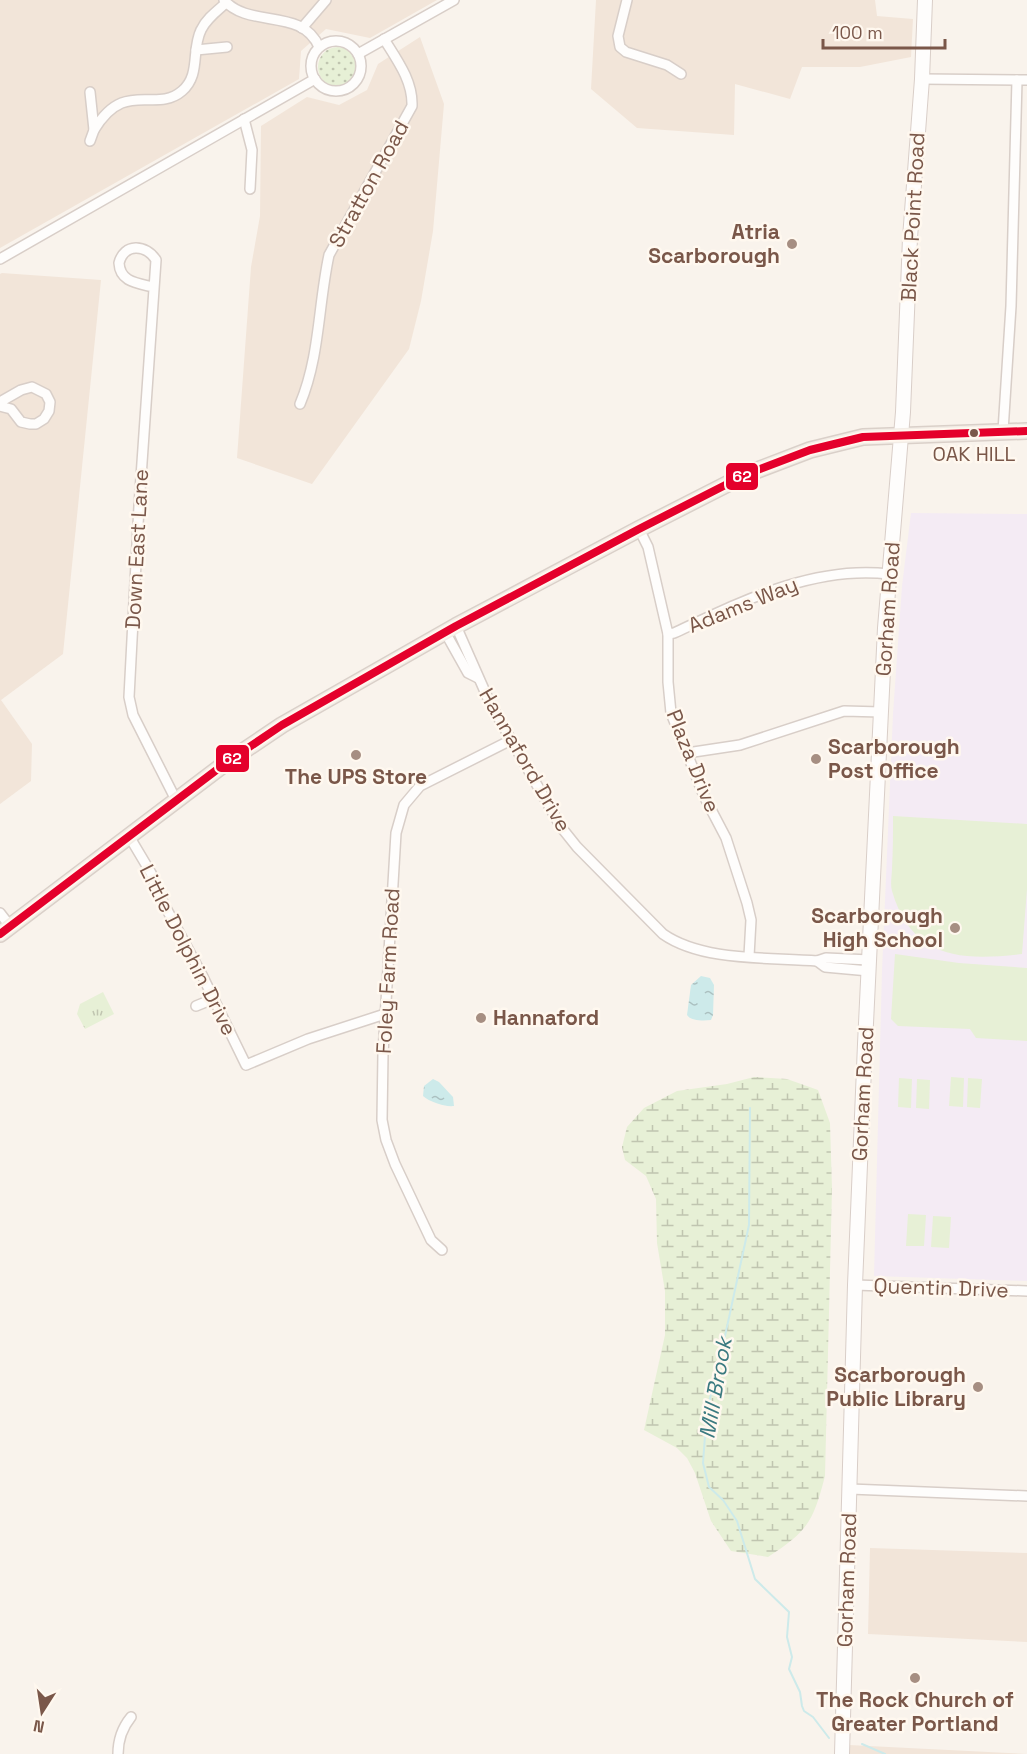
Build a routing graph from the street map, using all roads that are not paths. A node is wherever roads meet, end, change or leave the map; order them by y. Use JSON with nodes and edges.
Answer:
{"nodes":[{"id":1,"x":326,"y":0,"type":"edge"},
{"id":2,"x":454,"y":0,"type":"edge"},
{"id":3,"x":627,"y":0,"type":"edge"},
{"id":4,"x":925,"y":0,"type":"edge"},
{"id":5,"x":225,"y":2,"type":"edge"},
{"id":6,"x":302,"y":28,"type":"junction"},
{"id":7,"x":384,"y":39,"type":"junction"},
{"id":8,"x":227,"y":47,"type":"dead end"},
{"id":9,"x":320,"y":47,"type":"junction"},
{"id":10,"x":196,"y":50,"type":"junction"},
{"id":11,"x":358,"y":54,"type":"junction"},
{"id":12,"x":681,"y":74,"type":"dead end"},
{"id":13,"x":315,"y":79,"type":"junction"},
{"id":14,"x":922,"y":79,"type":"junction"},
{"id":15,"x":1022,"y":80,"type":"edge"},
{"id":16,"x":90,"y":92,"type":"dead end"},
{"id":17,"x":244,"y":119,"type":"junction"},
{"id":18,"x":94,"y":129,"type":"junction"},
{"id":19,"x":90,"y":141,"type":"dead end"},
{"id":20,"x":250,"y":189,"type":"dead end"},
{"id":21,"x":0,"y":259,"type":"edge"},
{"id":22,"x":153,"y":287,"type":"junction"},
{"id":23,"x":0,"y":404,"type":"edge"},
{"id":24,"x":300,"y":404,"type":"dead end"},
{"id":25,"x":1003,"y":431,"type":"junction"},
{"id":26,"x":1027,"y":431,"type":"edge"},
{"id":27,"x":902,"y":435,"type":"junction"},
{"id":28,"x":639,"y":529,"type":"junction"},
{"id":29,"x":889,"y":574,"type":"junction"},
{"id":30,"x":451,"y":629,"type":"junction"},
{"id":31,"x":668,"y":634,"type":"junction"},
{"id":32,"x":881,"y":712,"type":"junction"},
{"id":33,"x":511,"y":740,"type":"junction"},
{"id":34,"x":687,"y":753,"type":"junction"},
{"id":35,"x":176,"y":800,"type":"junction"},
{"id":36,"x":129,"y":837,"type":"junction"},
{"id":37,"x":0,"y":912,"type":"edge"},
{"id":38,"x":5,"y":930,"type":"edge"},
{"id":39,"x":749,"y":956,"type":"junction"},
{"id":40,"x":869,"y":965,"type":"junction"},
{"id":41,"x":213,"y":999,"type":"junction"},
{"id":42,"x":196,"y":1006,"type":"dead end"},
{"id":43,"x":385,"y":1014,"type":"junction"},
{"id":44,"x":442,"y":1251,"type":"dead end"},
{"id":45,"x":855,"y":1285,"type":"junction"},
{"id":46,"x":1027,"y":1291,"type":"edge"},
{"id":47,"x":850,"y":1489,"type":"junction"},
{"id":48,"x":1027,"y":1496,"type":"edge"},
{"id":49,"x":131,"y":1717,"type":"dead end"},
{"id":50,"x":118,"y":1754,"type":"edge"},
{"id":51,"x":842,"y":1754,"type":"edge"}],
"edges":[{"from":1,"to":6,"type":"street"},
{"from":2,"to":7,"type":"street"},
{"from":3,"to":12,"type":"street"},
{"from":4,"to":14,"type":"main road","name":"Black Point Road"},
{"from":5,"to":6,"type":"street"},
{"from":5,"to":10,"type":"street"},
{"from":6,"to":9,"type":"street"},
{"from":7,"to":11,"type":"street"},
{"from":7,"to":24,"type":"street","name":"Stratton Road"},
{"from":8,"to":10,"type":"street"},
{"from":9,"to":11,"type":"street"},
{"from":9,"to":13,"type":"street"},
{"from":10,"to":18,"type":"street"},
{"from":11,"to":13,"type":"street"},
{"from":13,"to":17,"type":"street"},
{"from":14,"to":15,"type":"street"},
{"from":14,"to":27,"type":"main road","name":"Black Point Road"},
{"from":15,"to":25,"type":"street"},
{"from":16,"to":18,"type":"street"},
{"from":17,"to":20,"type":"street"},
{"from":17,"to":21,"type":"street"},
{"from":18,"to":19,"type":"street"},
{"from":22,"to":22,"type":"street","name":"Down East Lane"},
{"from":22,"to":35,"type":"street","name":"Down East Lane"},
{"from":23,"to":23,"type":"street"},
{"from":25,"to":26,"type":"main road"},
{"from":25,"to":27,"type":"main road"},
{"from":27,"to":28,"type":"main road"},
{"from":27,"to":29,"type":"main road","name":"Gorham Road"},
{"from":28,"to":30,"type":"main road"},
{"from":28,"to":31,"type":"street","name":"Plaza Drive"},
{"from":29,"to":31,"type":"street","name":"Adams Way"},
{"from":29,"to":32,"type":"main road","name":"Gorham Road"},
{"from":30,"to":33,"type":"street","name":"Hannaford Drive"},
{"from":30,"to":35,"type":"main road"},
{"from":31,"to":34,"type":"street","name":"Plaza Drive"},
{"from":32,"to":34,"type":"street"},
{"from":32,"to":40,"type":"main road","name":"Gorham Road"},
{"from":33,"to":39,"type":"street","name":"Hannaford Drive"},
{"from":33,"to":43,"type":"street","name":"Foley Farm Road"},
{"from":34,"to":39,"type":"street","name":"Plaza Drive"},
{"from":35,"to":36,"type":"main road"},
{"from":36,"to":38,"type":"main road"},
{"from":36,"to":41,"type":"street","name":"Little Dolphin Drive"},
{"from":37,"to":38,"type":"street"},
{"from":39,"to":40,"type":"street","name":"Hannaford Drive"},
{"from":40,"to":45,"type":"main road","name":"Gorham Road"},
{"from":41,"to":42,"type":"street"},
{"from":41,"to":43,"type":"street","name":"Little Dolphin Drive"},
{"from":43,"to":44,"type":"street","name":"Foley Farm Road"},
{"from":45,"to":46,"type":"street","name":"Quentin Drive"},
{"from":45,"to":47,"type":"main road","name":"Gorham Road"},
{"from":47,"to":48,"type":"street"},
{"from":47,"to":51,"type":"main road","name":"Gorham Road"},
{"from":49,"to":50,"type":"street"}]}
